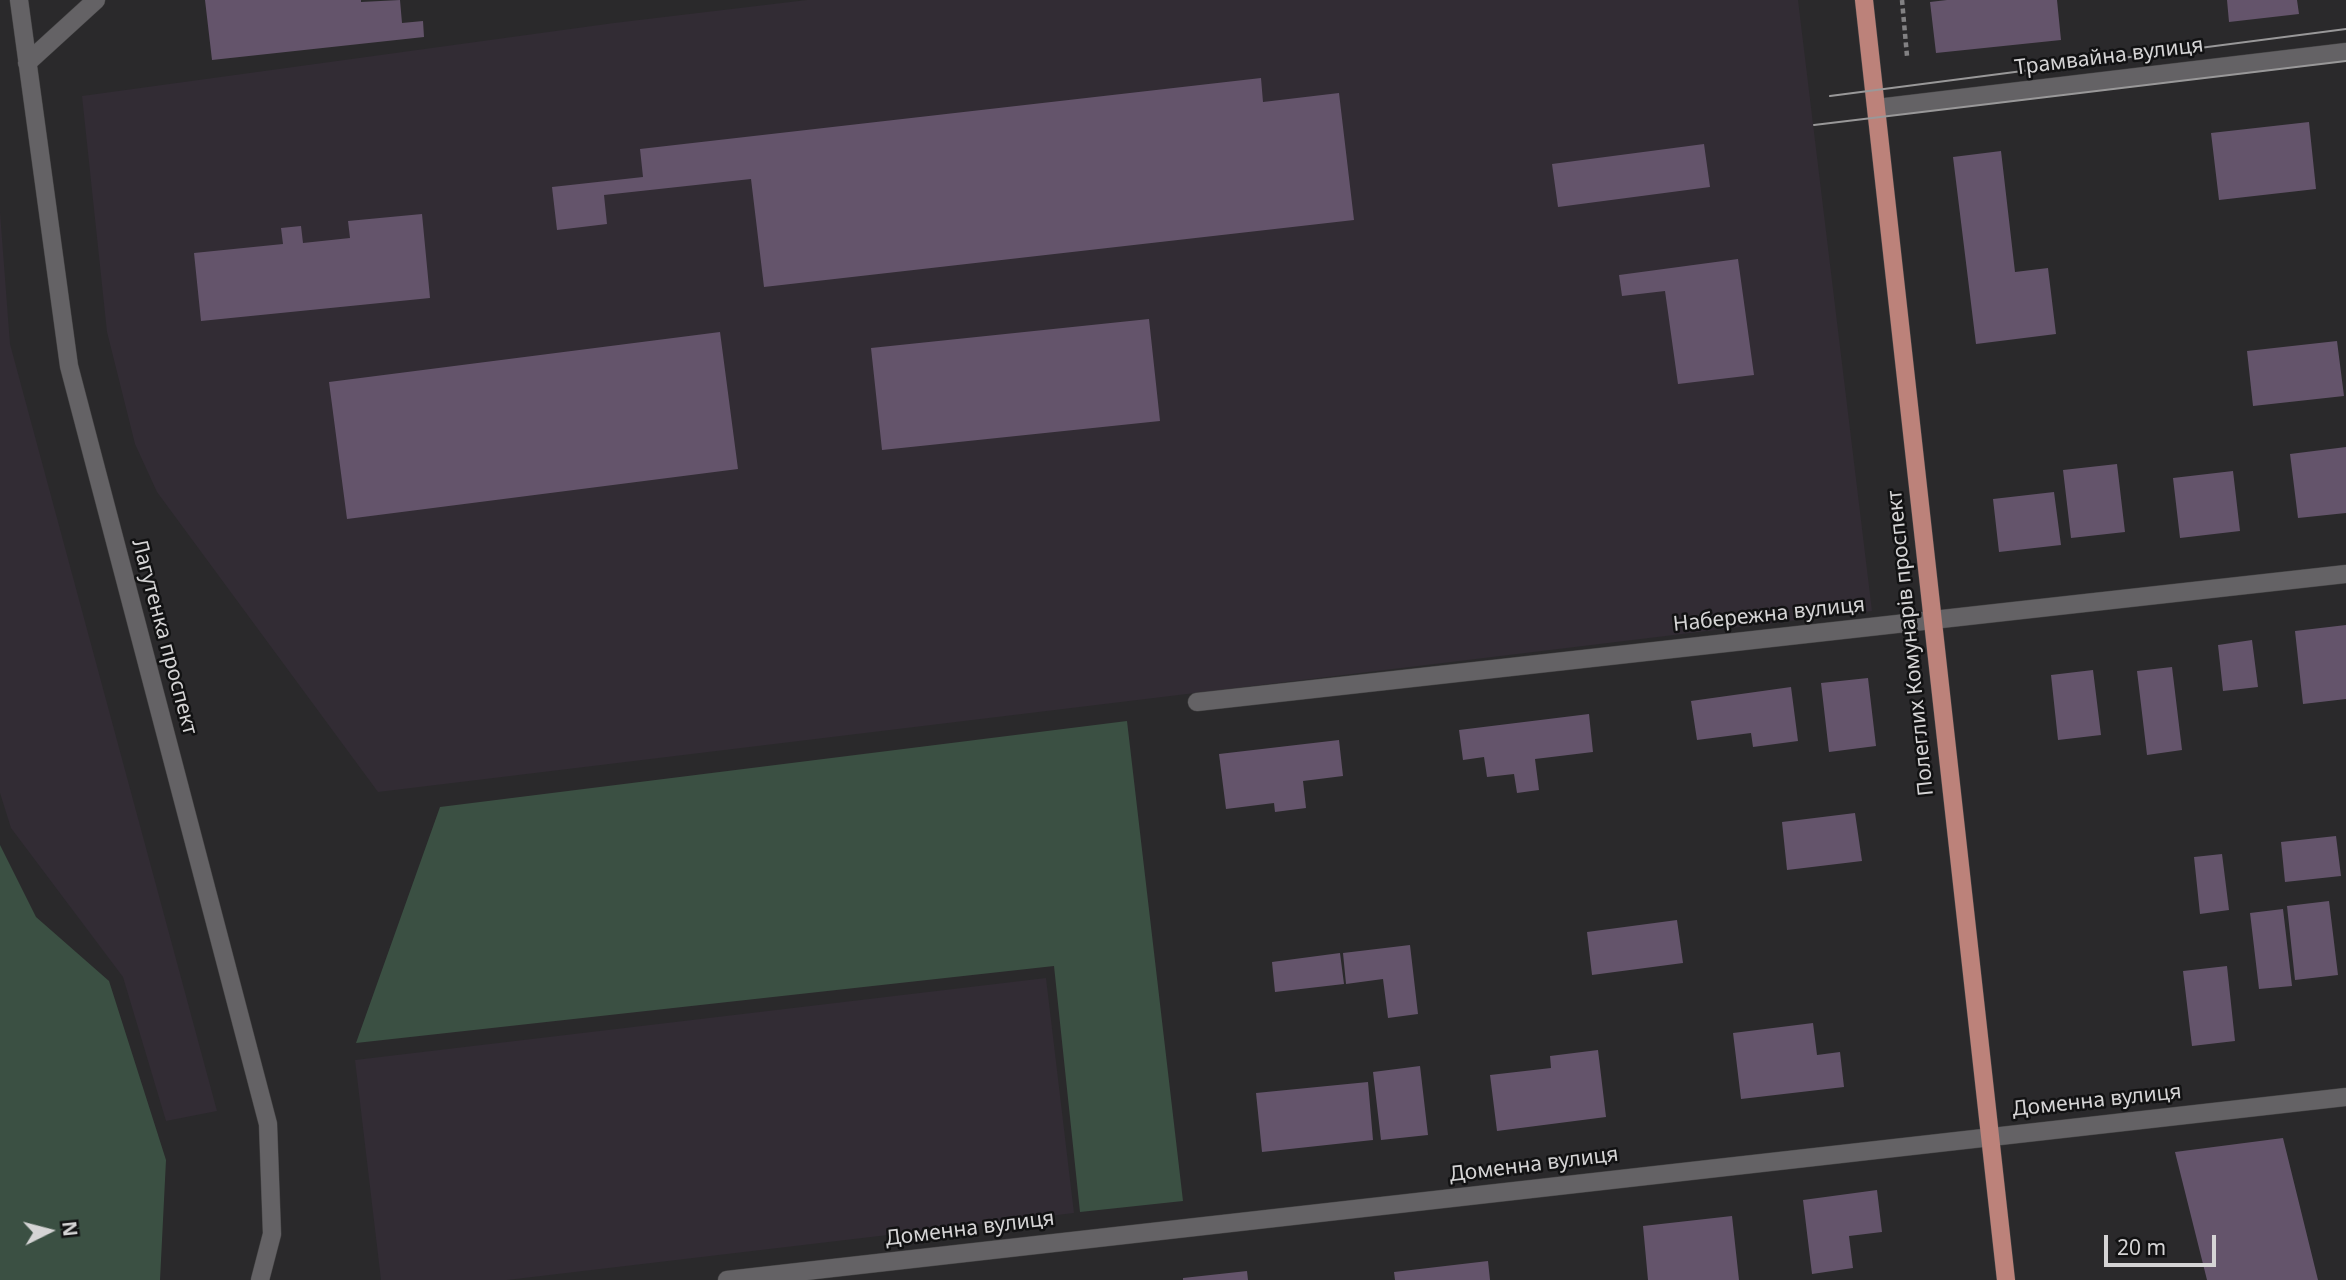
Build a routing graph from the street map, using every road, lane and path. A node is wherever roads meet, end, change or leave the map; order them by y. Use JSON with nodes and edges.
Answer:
{"nodes":[{"id":1,"x":19,"y":0,"type":"edge"},
{"id":2,"x":96,"y":0,"type":"edge"},
{"id":3,"x":1864,"y":0,"type":"edge"},
{"id":4,"x":1902,"y":0,"type":"edge"},
{"id":5,"x":2346,"y":52,"type":"edge"},
{"id":6,"x":1907,"y":56,"type":"dead end"},
{"id":7,"x":27,"y":63,"type":"junction"},
{"id":8,"x":1877,"y":108,"type":"junction"},
{"id":9,"x":2346,"y":574,"type":"edge"},
{"id":10,"x":1931,"y":620,"type":"junction"},
{"id":11,"x":1197,"y":702,"type":"dead end"},
{"id":12,"x":2346,"y":1097,"type":"edge"},
{"id":13,"x":1989,"y":1136,"type":"junction"},
{"id":14,"x":260,"y":1280,"type":"edge"},
{"id":15,"x":727,"y":1280,"type":"edge"},
{"id":16,"x":2006,"y":1280,"type":"edge"}],
"edges":[{"from":1,"to":7,"type":"street","name":"Лагутенка проспект"},
{"from":2,"to":7,"type":"street"},
{"from":3,"to":8,"type":"main road","name":"Полеглих Комунарів проспект"},
{"from":4,"to":6,"type":"path"},
{"from":5,"to":8,"type":"street","name":"Трамвайна вулиця"},
{"from":7,"to":14,"type":"street","name":"Лагутенка проспект"},
{"from":8,"to":10,"type":"main road","name":"Полеглих Комунарів проспект"},
{"from":9,"to":10,"type":"street","name":"Набережна вулиця"},
{"from":10,"to":11,"type":"street","name":"Набережна вулиця"},
{"from":10,"to":13,"type":"main road","name":"Полеглих Комунарів проспект"},
{"from":12,"to":13,"type":"street","name":"Доменна вулиця"},
{"from":13,"to":15,"type":"street","name":"Доменна вулиця"},
{"from":13,"to":16,"type":"main road","name":"Полеглих Комунарів проспект"}]}
